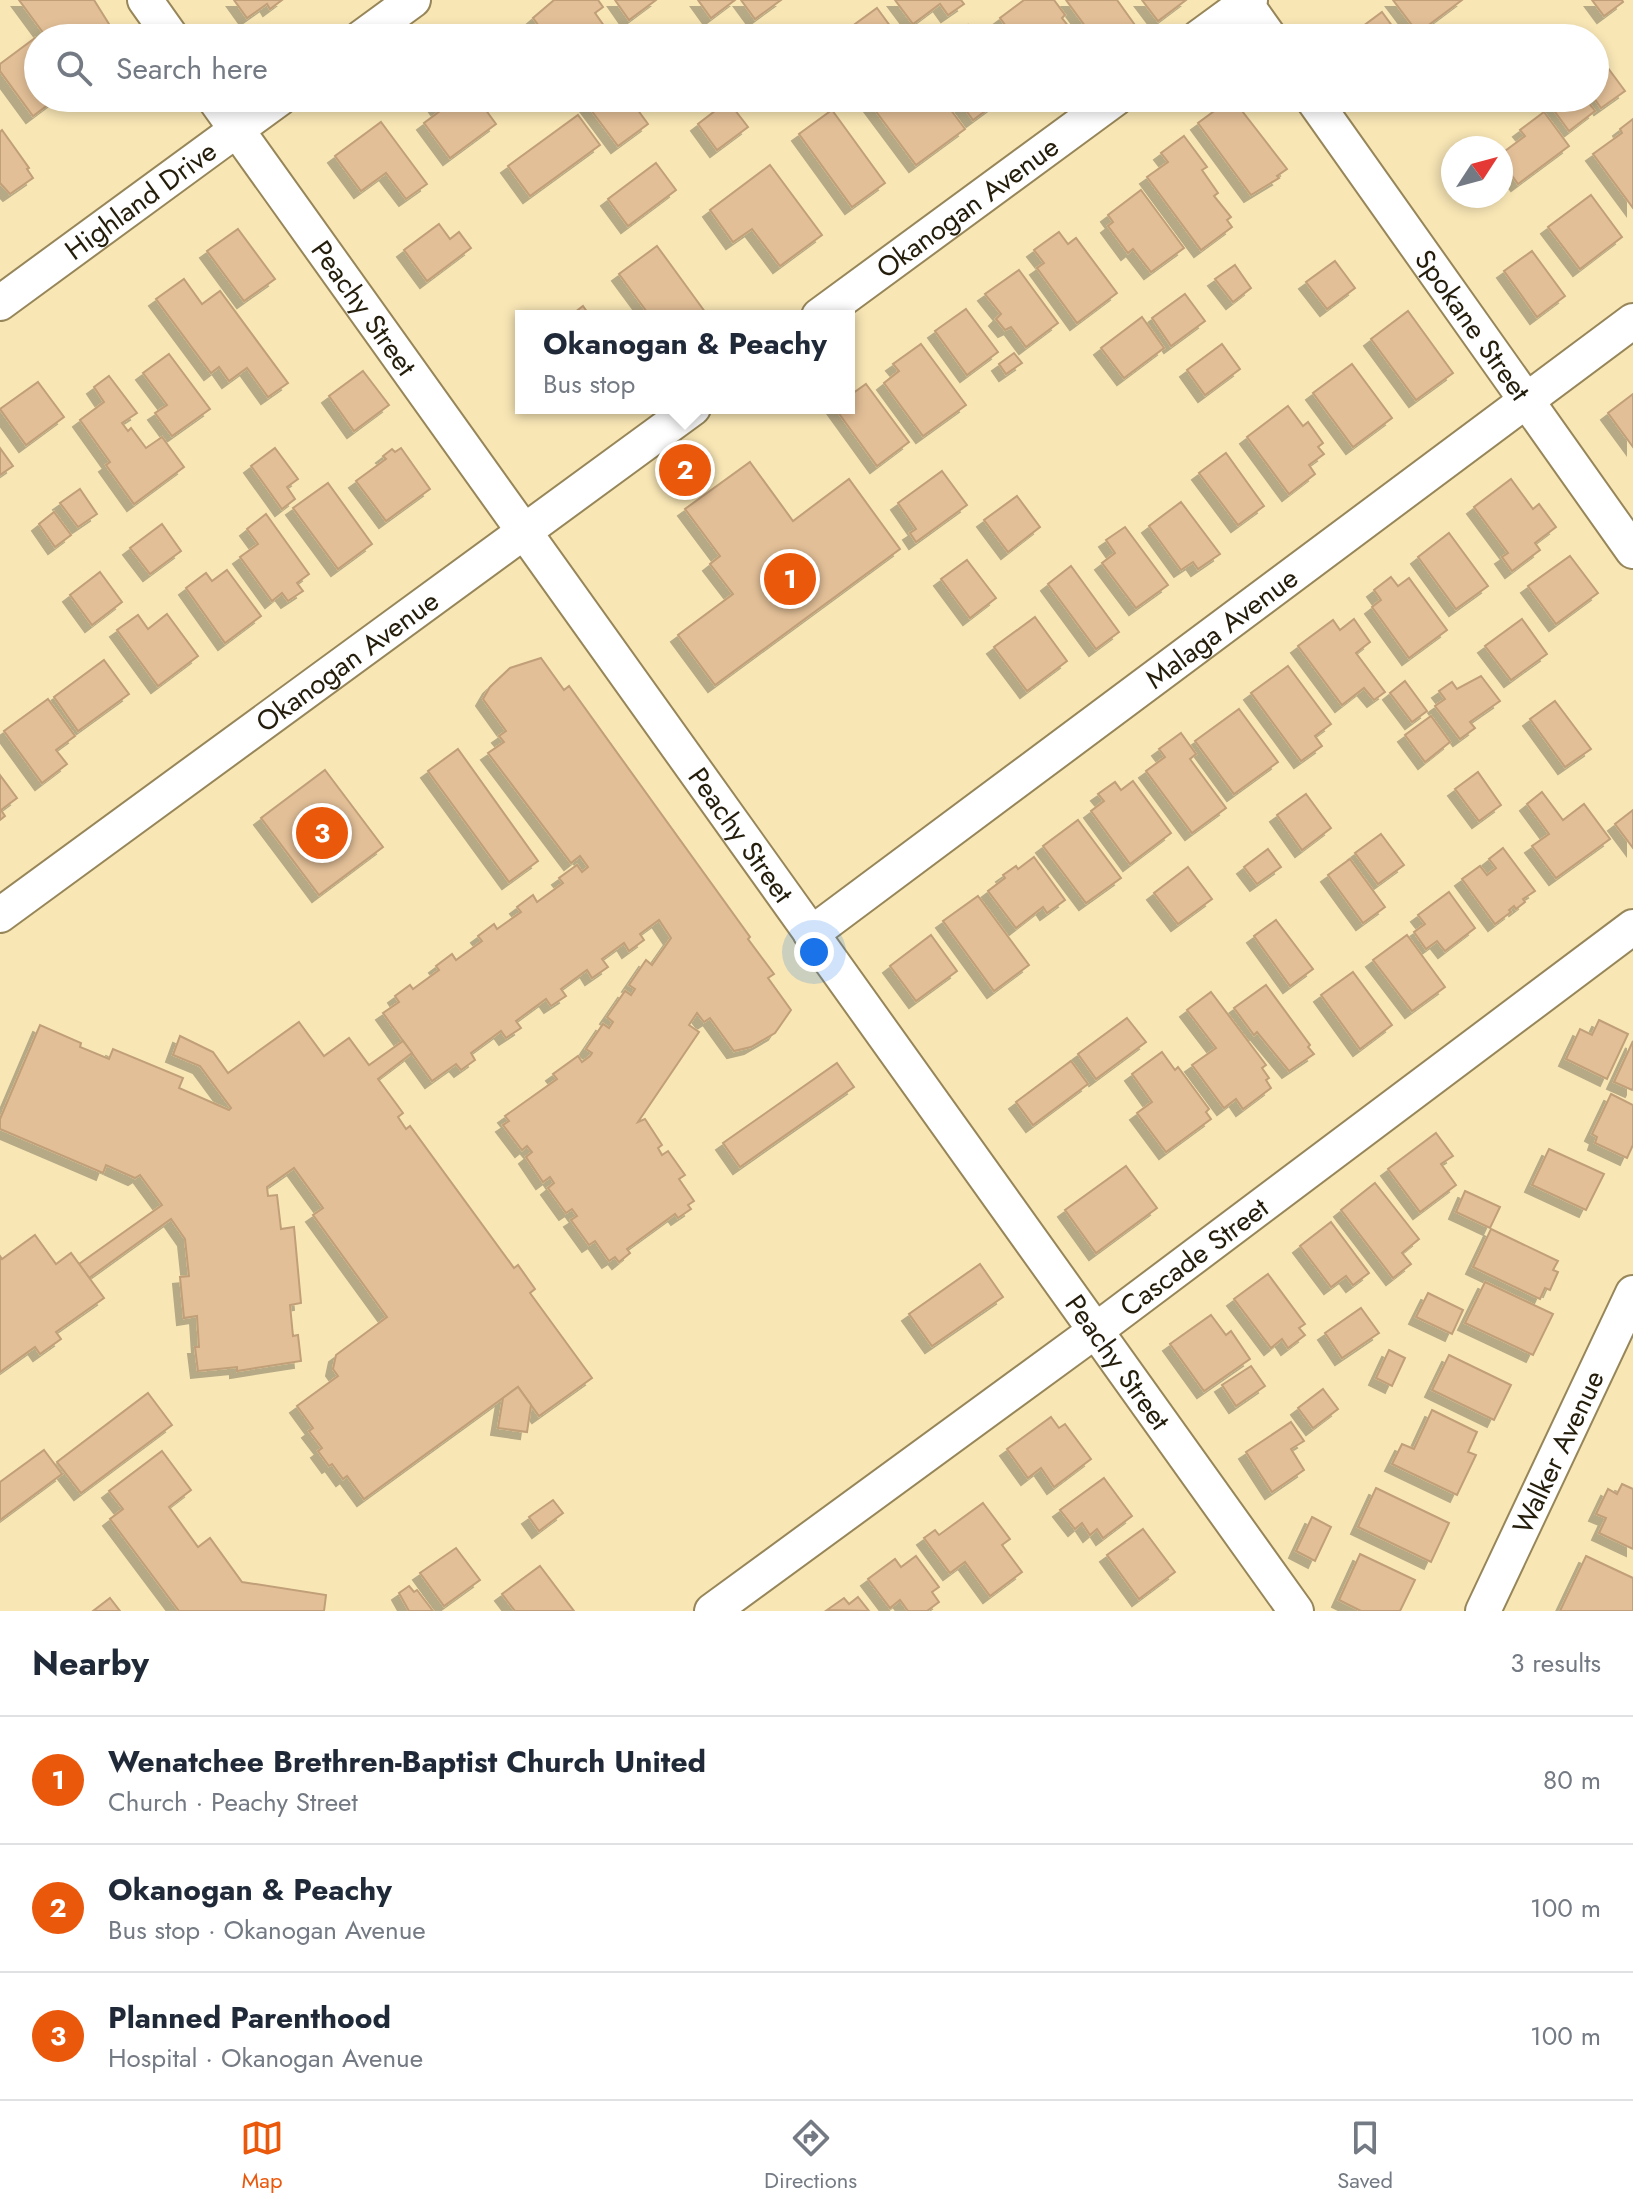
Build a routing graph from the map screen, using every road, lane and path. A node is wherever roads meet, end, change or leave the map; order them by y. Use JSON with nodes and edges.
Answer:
{"nodes":[{"id":1,"x":145,"y":0,"type":"edge"},
{"id":2,"x":413,"y":0,"type":"edge"},
{"id":3,"x":1246,"y":1,"type":"edge"},
{"id":4,"x":162,"y":24,"type":"edge"},
{"id":5,"x":380,"y":24,"type":"edge"},
{"id":6,"x":1216,"y":24,"type":"edge"},
{"id":7,"x":1261,"y":24,"type":"edge"},
{"id":8,"x":224,"y":112,"type":"edge"},
{"id":9,"x":261,"y":112,"type":"edge"},
{"id":10,"x":1097,"y":112,"type":"edge"},
{"id":11,"x":1322,"y":112,"type":"edge"},
{"id":12,"x":237,"y":130,"type":"junction"},
{"id":13,"x":0,"y":303,"type":"edge"},
{"id":14,"x":827,"y":310,"type":"edge"},
{"id":15,"x":1633,"y":321,"type":"edge"},
{"id":16,"x":1525,"y":401,"type":"junction"},
{"id":17,"x":685,"y":414,"type":"edge"},
{"id":18,"x":525,"y":531,"type":"junction"},
{"id":19,"x":1633,"y":551,"type":"edge"},
{"id":20,"x":0,"y":915,"type":"edge"},
{"id":21,"x":1633,"y":927,"type":"edge"},
{"id":22,"x":811,"y":934,"type":"junction"},
{"id":23,"x":1633,"y":1293,"type":"edge"},
{"id":24,"x":1095,"y":1331,"type":"junction"},
{"id":25,"x":712,"y":1611,"type":"edge"},
{"id":26,"x":1296,"y":1611,"type":"edge"},
{"id":27,"x":1483,"y":1611,"type":"edge"}],
"edges":[{"from":1,"to":4,"type":"street"},
{"from":2,"to":5,"type":"street"},
{"from":3,"to":6,"type":"street"},
{"from":3,"to":7,"type":"street"},
{"from":8,"to":12,"type":"street","name":"Peachy Street"},
{"from":9,"to":12,"type":"street","name":"Highland Drive"},
{"from":10,"to":14,"type":"street","name":"Okanogan Avenue"},
{"from":11,"to":16,"type":"street","name":"Spokane Street"},
{"from":12,"to":13,"type":"street","name":"Highland Drive"},
{"from":12,"to":18,"type":"street","name":"Peachy Street"},
{"from":15,"to":16,"type":"street","name":"Malaga Avenue"},
{"from":16,"to":19,"type":"street","name":"Spokane Street"},
{"from":16,"to":22,"type":"street","name":"Malaga Avenue"},
{"from":17,"to":18,"type":"street","name":"Okanogan Avenue"},
{"from":18,"to":20,"type":"street","name":"Okanogan Avenue"},
{"from":18,"to":22,"type":"street","name":"Peachy Street"},
{"from":21,"to":24,"type":"street","name":"Cascade Street"},
{"from":22,"to":24,"type":"street","name":"Peachy Street"},
{"from":23,"to":27,"type":"street","name":"Walker Avenue"},
{"from":24,"to":25,"type":"street","name":"Cascade Street"},
{"from":24,"to":26,"type":"street","name":"Peachy Street"}]}
